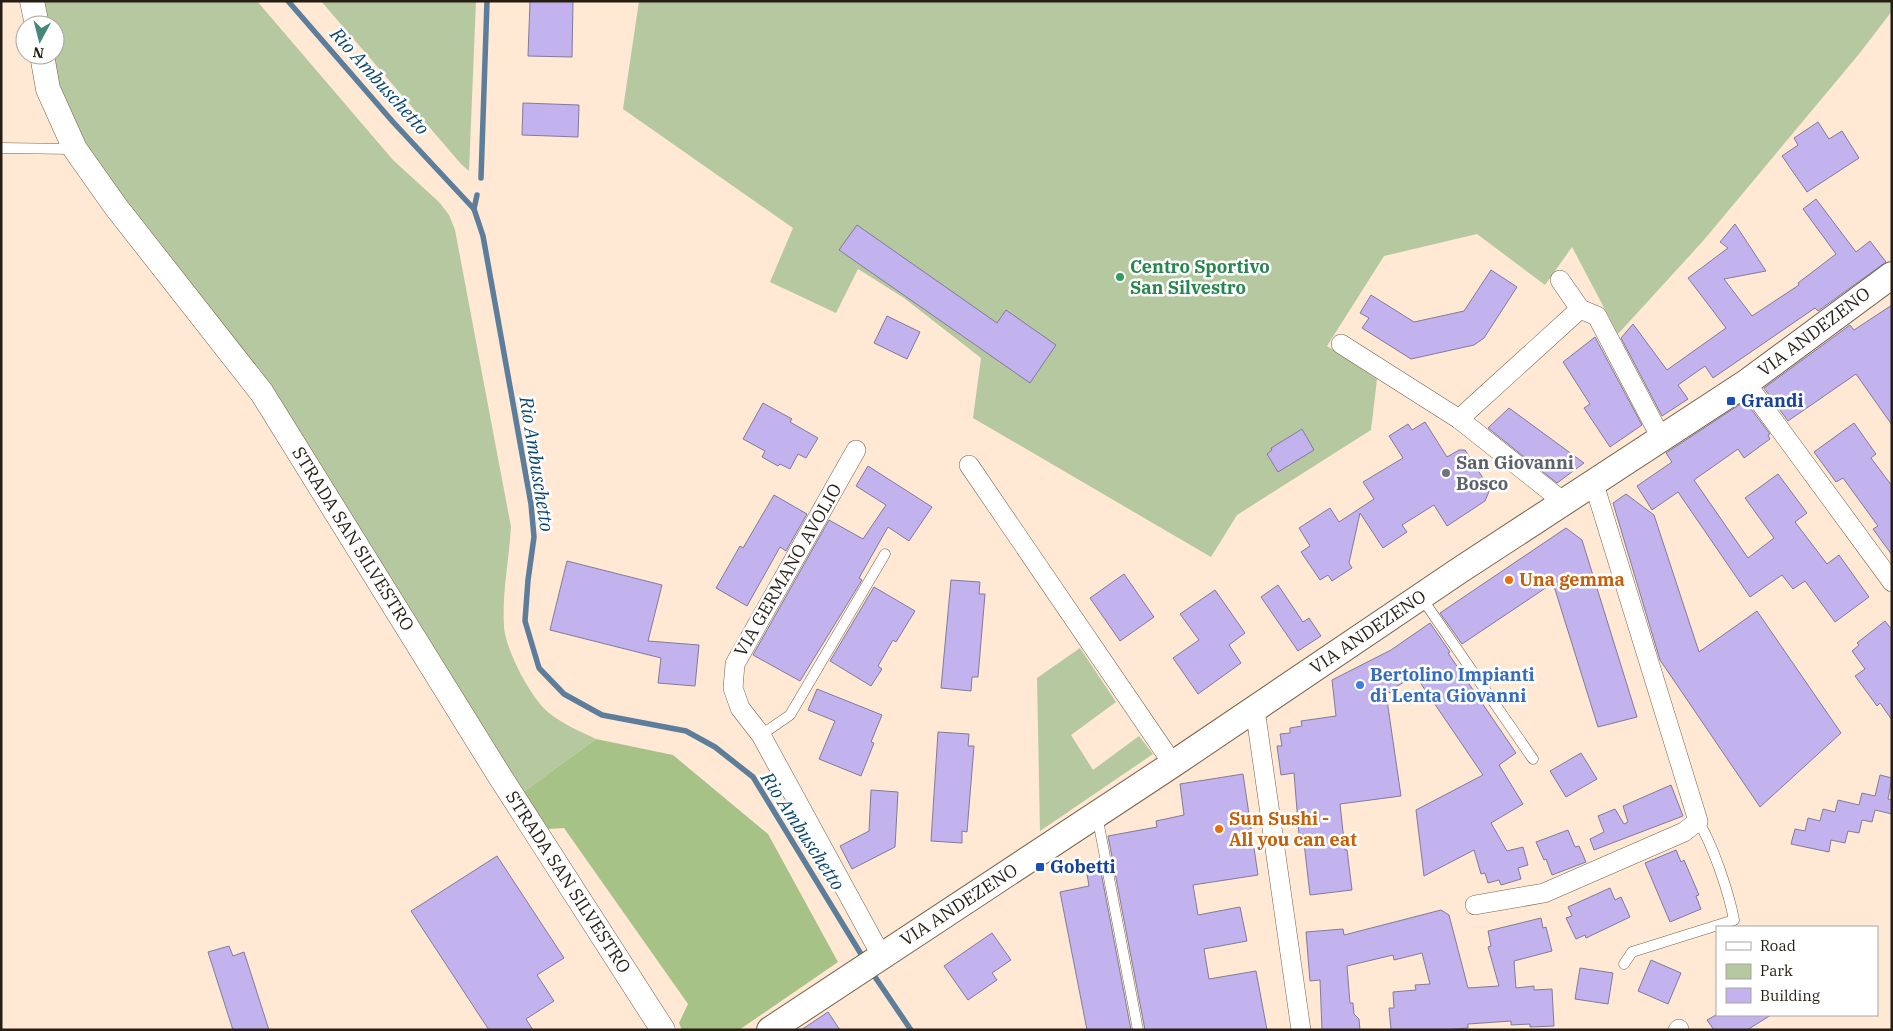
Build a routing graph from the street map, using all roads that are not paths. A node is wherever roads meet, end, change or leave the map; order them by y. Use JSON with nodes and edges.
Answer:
{"nodes":[{"id":1,"x":32,"y":1,"type":"edge"},
{"id":2,"x":35,"y":15,"type":"edge"},
{"id":3,"x":44,"y":65,"type":"edge"},
{"id":4,"x":1,"y":148,"type":"edge"},
{"id":5,"x":75,"y":149,"type":"junction"},
{"id":6,"x":1892,"y":275,"type":"edge"},
{"id":7,"x":1560,"y":280,"type":"dead end"},
{"id":8,"x":1580,"y":310,"type":"junction"},
{"id":9,"x":1341,"y":344,"type":"dead end"},
{"id":10,"x":1746,"y":382,"type":"junction"},
{"id":11,"x":1459,"y":419,"type":"junction"},
{"id":12,"x":1661,"y":438,"type":"junction"},
{"id":13,"x":856,"y":450,"type":"dead end"},
{"id":14,"x":969,"y":465,"type":"dead end"},
{"id":15,"x":1594,"y":484,"type":"junction"},
{"id":16,"x":1565,"y":503,"type":"junction"},
{"id":17,"x":885,"y":554,"type":"dead end"},
{"id":18,"x":1892,"y":582,"type":"edge"},
{"id":19,"x":1421,"y":596,"type":"junction"},
{"id":20,"x":1255,"y":709,"type":"junction"},
{"id":21,"x":761,"y":735,"type":"junction"},
{"id":22,"x":1533,"y":759,"type":"dead end"},
{"id":23,"x":1173,"y":764,"type":"junction"},
{"id":24,"x":1097,"y":814,"type":"junction"},
{"id":25,"x":1698,"y":821,"type":"junction"},
{"id":26,"x":1475,"y":905,"type":"dead end"},
{"id":27,"x":881,"y":955,"type":"junction"},
{"id":28,"x":1624,"y":964,"type":"dead end"},
{"id":29,"x":663,"y":1030,"type":"edge"},
{"id":30,"x":770,"y":1030,"type":"edge"},
{"id":31,"x":1138,"y":1030,"type":"edge"},
{"id":32,"x":1301,"y":1030,"type":"edge"}],
"edges":[{"from":1,"to":2,"type":"street"},
{"from":3,"to":5,"type":"street","name":"STRADA SAN SILVESTRO"},
{"from":4,"to":5,"type":"lane"},
{"from":5,"to":29,"type":"street","name":"STRADA SAN SILVESTRO"},
{"from":6,"to":10,"type":"main road","name":"VIA ANDEZENO"},
{"from":7,"to":8,"type":"street"},
{"from":8,"to":11,"type":"street"},
{"from":8,"to":12,"type":"street"},
{"from":9,"to":11,"type":"street"},
{"from":10,"to":12,"type":"main road","name":"VIA ANDEZENO"},
{"from":10,"to":18,"type":"street"},
{"from":11,"to":16,"type":"street"},
{"from":12,"to":15,"type":"main road","name":"VIA ANDEZENO"},
{"from":13,"to":21,"type":"street","name":"VIA GERMANO AVOLIO"},
{"from":14,"to":23,"type":"street"},
{"from":15,"to":16,"type":"main road","name":"VIA ANDEZENO"},
{"from":15,"to":25,"type":"street"},
{"from":16,"to":19,"type":"main road","name":"VIA ANDEZENO"},
{"from":17,"to":21,"type":"lane"},
{"from":19,"to":20,"type":"main road","name":"VIA ANDEZENO"},
{"from":19,"to":22,"type":"lane"},
{"from":20,"to":23,"type":"main road","name":"VIA ANDEZENO"},
{"from":20,"to":32,"type":"street"},
{"from":21,"to":27,"type":"street","name":"VIA GERMANO AVOLIO"},
{"from":23,"to":24,"type":"main road","name":"VIA ANDEZENO"},
{"from":24,"to":27,"type":"main road","name":"VIA ANDEZENO"},
{"from":24,"to":31,"type":"lane"},
{"from":25,"to":26,"type":"street"},
{"from":25,"to":28,"type":"lane"},
{"from":27,"to":30,"type":"main road","name":"VIA ANDEZENO"}]}
